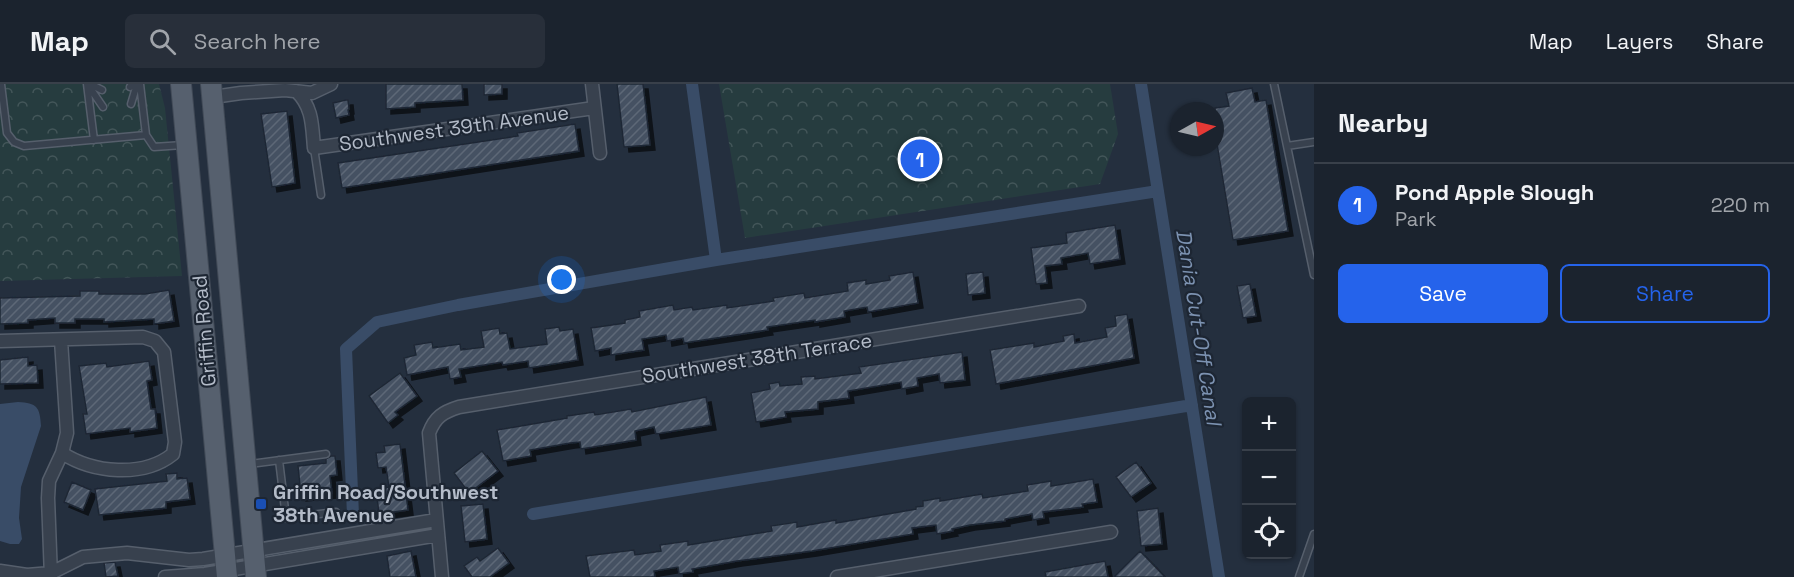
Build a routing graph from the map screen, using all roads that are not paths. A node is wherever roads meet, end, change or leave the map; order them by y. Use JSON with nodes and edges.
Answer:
{"nodes":[{"id":1,"x":2,"y":84,"type":"edge"},
{"id":2,"x":89,"y":84,"type":"edge"},
{"id":3,"x":181,"y":84,"type":"edge"},
{"id":4,"x":331,"y":84,"type":"edge"},
{"id":5,"x":591,"y":84,"type":"edge"},
{"id":6,"x":1275,"y":84,"type":"edge"},
{"id":7,"x":135,"y":85,"type":"edge"},
{"id":8,"x":213,"y":87,"type":"edge"},
{"id":9,"x":102,"y":90,"type":"dead end"},
{"id":10,"x":296,"y":91,"type":"junction"},
{"id":11,"x":318,"y":92,"type":"junction"},
{"id":12,"x":131,"y":104,"type":"dead end"},
{"id":13,"x":103,"y":107,"type":"dead end"},
{"id":14,"x":594,"y":108,"type":"junction"},
{"id":15,"x":310,"y":111,"type":"junction"},
{"id":16,"x":146,"y":135,"type":"junction"},
{"id":17,"x":94,"y":140,"type":"junction"},
{"id":18,"x":1314,"y":142,"type":"edge"},
{"id":19,"x":187,"y":144,"type":"junction"},
{"id":20,"x":1287,"y":146,"type":"junction"},
{"id":21,"x":314,"y":148,"type":"junction"},
{"id":22,"x":600,"y":153,"type":"dead end"},
{"id":23,"x":321,"y":195,"type":"dead end"},
{"id":24,"x":1311,"y":250,"type":"edge"},
{"id":25,"x":1314,"y":275,"type":"edge"},
{"id":26,"x":1079,"y":306,"type":"dead end"},
{"id":27,"x":61,"y":340,"type":"junction"},
{"id":28,"x":0,"y":341,"type":"edge"},
{"id":29,"x":62,"y":453,"type":"junction"},
{"id":30,"x":326,"y":454,"type":"dead end"},
{"id":31,"x":279,"y":460,"type":"junction"},
{"id":32,"x":246,"y":465,"type":"junction"},
{"id":33,"x":336,"y":512,"type":"dead end"},
{"id":34,"x":436,"y":520,"type":"junction"},
{"id":35,"x":1111,"y":532,"type":"dead end"},
{"id":36,"x":1314,"y":534,"type":"edge"},
{"id":37,"x":438,"y":535,"type":"junction"},
{"id":38,"x":255,"y":564,"type":"edge"},
{"id":39,"x":226,"y":567,"type":"edge"},
{"id":40,"x":0,"y":571,"type":"edge"},
{"id":41,"x":54,"y":576,"type":"edge"},
{"id":42,"x":165,"y":577,"type":"edge"},
{"id":43,"x":442,"y":577,"type":"edge"},
{"id":44,"x":837,"y":577,"type":"edge"},
{"id":45,"x":1299,"y":577,"type":"edge"}],
"edges":[{"from":1,"to":17,"type":"lane"},
{"from":2,"to":9,"type":"lane"},
{"from":2,"to":13,"type":"lane"},
{"from":2,"to":17,"type":"lane"},
{"from":3,"to":19,"type":"main road","name":"Griffin Road"},
{"from":4,"to":11,"type":"street"},
{"from":5,"to":14,"type":"street"},
{"from":6,"to":20,"type":"lane"},
{"from":7,"to":12,"type":"lane"},
{"from":7,"to":16,"type":"lane"},
{"from":8,"to":10,"type":"street"},
{"from":8,"to":32,"type":"main road","name":"Griffin Road"},
{"from":10,"to":11,"type":"street"},
{"from":10,"to":15,"type":"street"},
{"from":11,"to":15,"type":"street"},
{"from":14,"to":21,"type":"street","name":"Southwest 39th Avenue"},
{"from":14,"to":22,"type":"street"},
{"from":15,"to":21,"type":"street"},
{"from":16,"to":17,"type":"lane"},
{"from":16,"to":19,"type":"lane"},
{"from":18,"to":20,"type":"lane"},
{"from":19,"to":39,"type":"main road","name":"Griffin Road"},
{"from":20,"to":24,"type":"lane"},
{"from":21,"to":23,"type":"lane"},
{"from":24,"to":25,"type":"lane"},
{"from":26,"to":34,"type":"street","name":"Southwest 38th Terrace"},
{"from":27,"to":28,"type":"street"},
{"from":27,"to":29,"type":"street"},
{"from":27,"to":29,"type":"street"},
{"from":29,"to":41,"type":"street"},
{"from":30,"to":31,"type":"lane"},
{"from":31,"to":32,"type":"lane"},
{"from":31,"to":33,"type":"lane"},
{"from":32,"to":38,"type":"main road","name":"Griffin Road"},
{"from":34,"to":37,"type":"street"},
{"from":34,"to":38,"type":"street"},
{"from":35,"to":44,"type":"street"},
{"from":36,"to":45,"type":"lane"},
{"from":37,"to":38,"type":"street"},
{"from":37,"to":43,"type":"street"},
{"from":38,"to":39,"type":"street"},
{"from":39,"to":41,"type":"street"},
{"from":39,"to":42,"type":"street"},
{"from":40,"to":41,"type":"street"}]}
